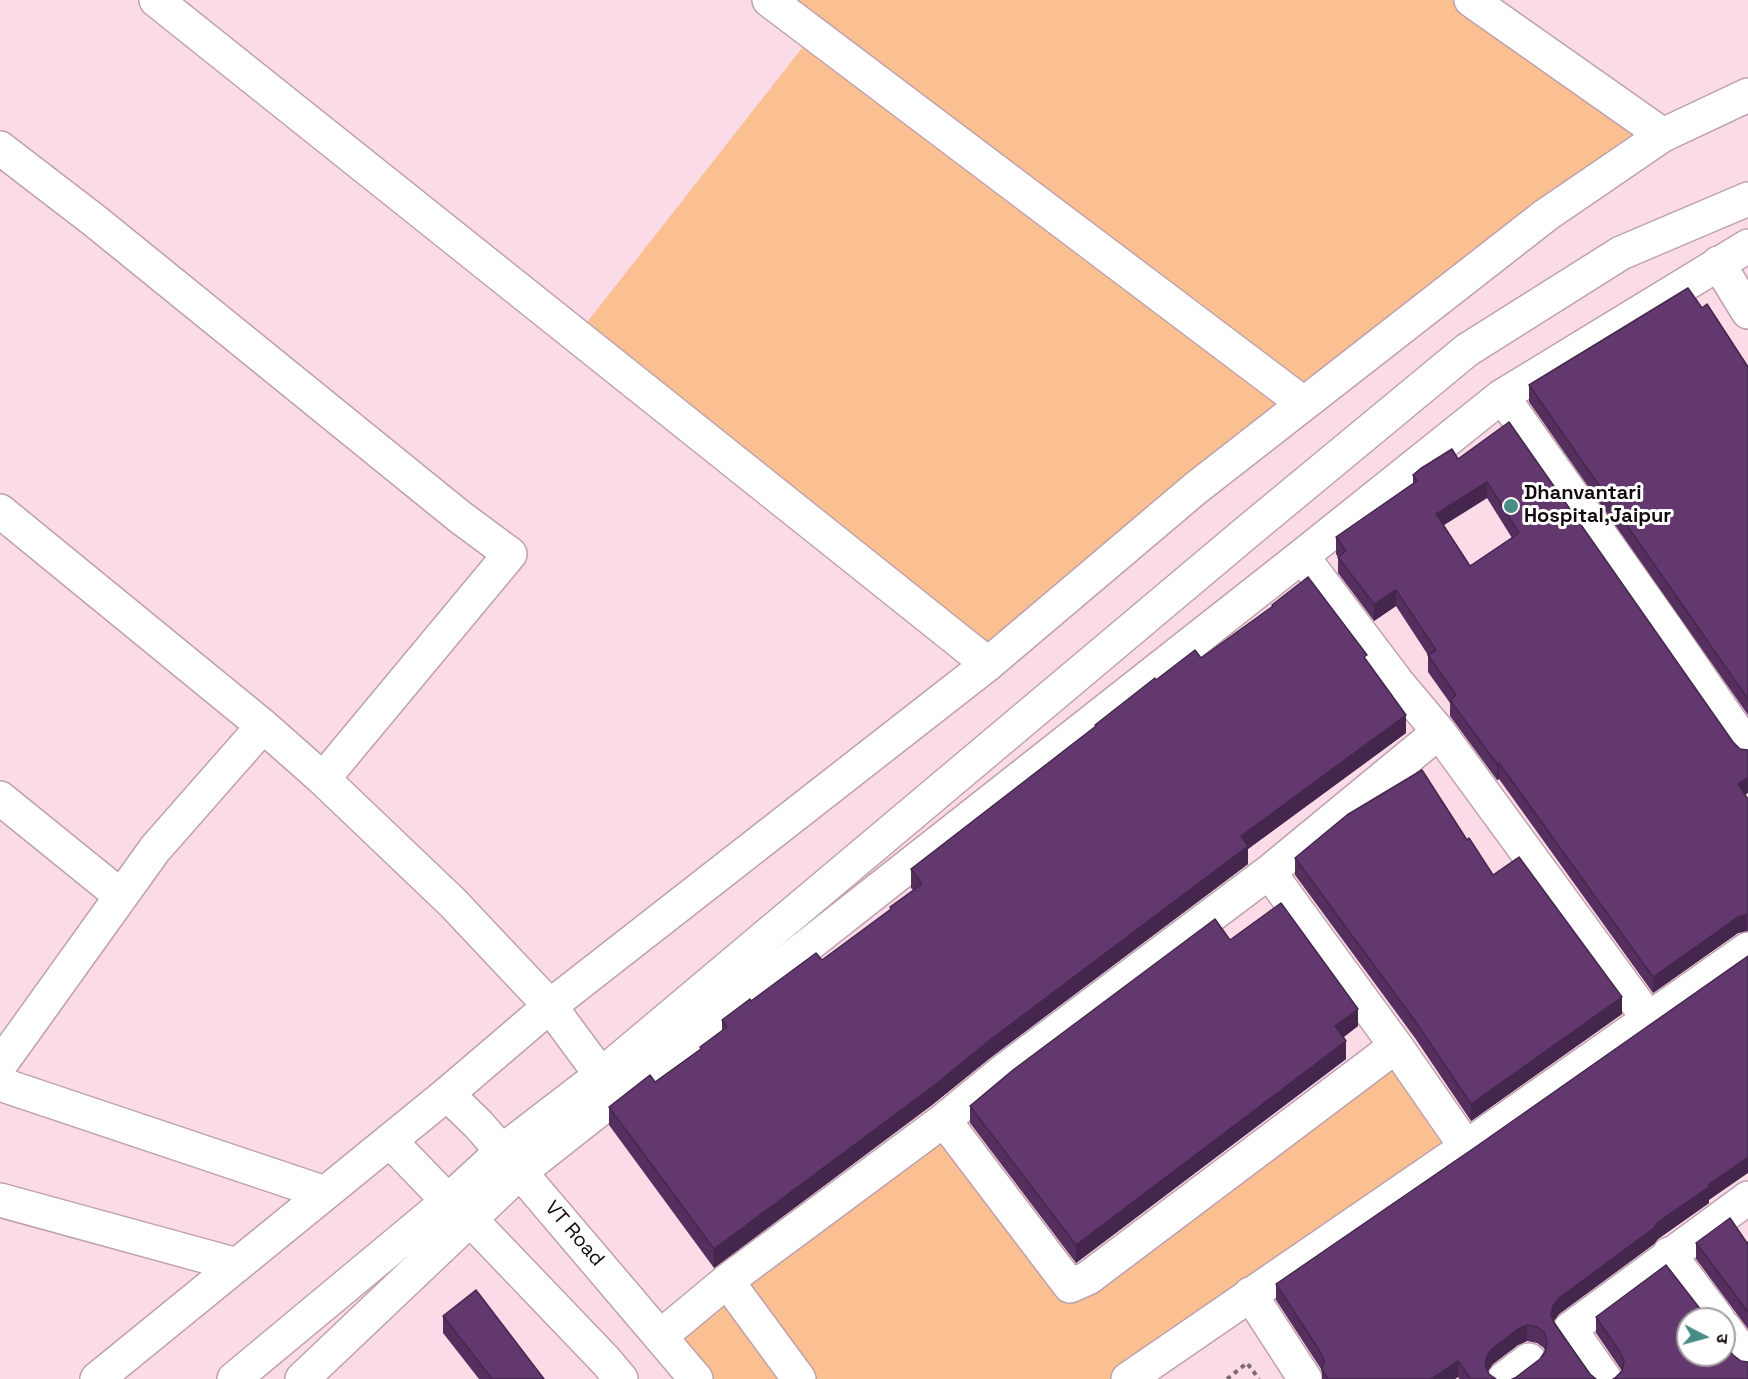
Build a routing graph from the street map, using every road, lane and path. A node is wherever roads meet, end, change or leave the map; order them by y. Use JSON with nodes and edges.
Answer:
{"nodes":[{"id":1,"x":156,"y":0,"type":"edge"},
{"id":2,"x":769,"y":0,"type":"edge"},
{"id":3,"x":1471,"y":0,"type":"edge"},
{"id":4,"x":1748,"y":95,"type":"edge"},
{"id":5,"x":1663,"y":135,"type":"junction"},
{"id":6,"x":0,"y":148,"type":"edge"},
{"id":7,"x":1748,"y":199,"type":"edge"},
{"id":8,"x":1748,"y":246,"type":"edge"},
{"id":9,"x":1718,"y":263,"type":"junction"},
{"id":10,"x":1748,"y":312,"type":"edge"},
{"id":11,"x":1502,"y":396,"type":"junction"},
{"id":12,"x":1304,"y":403,"type":"junction"},
{"id":13,"x":0,"y":511,"type":"edge"},
{"id":14,"x":1302,"y":556,"type":"junction"},
{"id":15,"x":988,"y":664,"type":"junction"},
{"id":16,"x":263,"y":726,"type":"junction"},
{"id":17,"x":1439,"y":732,"type":"junction"},
{"id":18,"x":1748,"y":748,"type":"edge"},
{"id":19,"x":323,"y":779,"type":"junction"},
{"id":20,"x":0,"y":798,"type":"edge"},
{"id":21,"x":1269,"y":872,"type":"junction"},
{"id":22,"x":121,"y":896,"type":"junction"},
{"id":23,"x":1748,"y":949,"type":"edge"},
{"id":24,"x":549,"y":1006,"type":"junction"},
{"id":25,"x":1648,"y":1018,"type":"junction"},
{"id":26,"x":1396,"y":1046,"type":"junction"},
{"id":27,"x":1,"y":1066,"type":"edge"},
{"id":28,"x":601,"y":1075,"type":"junction"},
{"id":29,"x":447,"y":1094,"type":"junction"},
{"id":30,"x":944,"y":1120,"type":"junction"},
{"id":31,"x":390,"y":1141,"type":"junction"},
{"id":32,"x":1466,"y":1147,"type":"junction"},
{"id":33,"x":511,"y":1162,"type":"junction"},
{"id":34,"x":326,"y":1193,"type":"junction"},
{"id":35,"x":1748,"y":1198,"type":"edge"},
{"id":36,"x":0,"y":1200,"type":"edge"},
{"id":37,"x":460,"y":1210,"type":"junction"},
{"id":38,"x":1669,"y":1254,"type":"junction"},
{"id":39,"x":237,"y":1266,"type":"junction"},
{"id":40,"x":727,"y":1281,"type":"junction"},
{"id":41,"x":1250,"y":1294,"type":"junction"},
{"id":42,"x":1709,"y":1307,"type":"edge"},
{"id":43,"x":661,"y":1336,"type":"junction"},
{"id":44,"x":1736,"y":1344,"type":"edge"},
{"id":45,"x":1748,"y":1360,"type":"edge"},
{"id":46,"x":605,"y":1373,"type":"edge"},
{"id":47,"x":97,"y":1379,"type":"edge"},
{"id":48,"x":234,"y":1379,"type":"edge"},
{"id":49,"x":302,"y":1379,"type":"edge"},
{"id":50,"x":696,"y":1379,"type":"edge"},
{"id":51,"x":799,"y":1379,"type":"edge"},
{"id":52,"x":1128,"y":1379,"type":"edge"},
{"id":53,"x":1227,"y":1379,"type":"edge"},
{"id":54,"x":1259,"y":1379,"type":"edge"},
{"id":55,"x":1305,"y":1379,"type":"edge"},
{"id":56,"x":1605,"y":1379,"type":"edge"}],
"edges":[{"from":1,"to":15,"type":"main road"},
{"from":2,"to":12,"type":"main road"},
{"from":3,"to":5,"type":"main road"},
{"from":4,"to":5,"type":"main road"},
{"from":5,"to":12,"type":"main road"},
{"from":6,"to":19,"type":"main road"},
{"from":7,"to":28,"type":"main road"},
{"from":8,"to":9,"type":"main road"},
{"from":9,"to":10,"type":"main road"},
{"from":9,"to":11,"type":"main road"},
{"from":11,"to":14,"type":"main road"},
{"from":11,"to":18,"type":"main road"},
{"from":12,"to":15,"type":"main road"},
{"from":13,"to":16,"type":"main road"},
{"from":14,"to":17,"type":"main road"},
{"from":14,"to":33,"type":"main road"},
{"from":15,"to":24,"type":"main road"},
{"from":16,"to":19,"type":"main road"},
{"from":16,"to":22,"type":"main road"},
{"from":17,"to":21,"type":"main road"},
{"from":17,"to":25,"type":"main road"},
{"from":19,"to":24,"type":"main road"},
{"from":20,"to":22,"type":"main road"},
{"from":21,"to":26,"type":"main road"},
{"from":21,"to":30,"type":"main road"},
{"from":22,"to":27,"type":"main road"},
{"from":23,"to":25,"type":"main road"},
{"from":24,"to":28,"type":"main road"},
{"from":24,"to":29,"type":"main road"},
{"from":25,"to":32,"type":"main road"},
{"from":26,"to":30,"type":"main road"},
{"from":26,"to":32,"type":"main road"},
{"from":27,"to":34,"type":"main road"},
{"from":28,"to":33,"type":"main road"},
{"from":29,"to":31,"type":"main road"},
{"from":29,"to":33,"type":"main road","name":"VT Road"},
{"from":30,"to":40,"type":"main road"},
{"from":31,"to":34,"type":"main road"},
{"from":31,"to":37,"type":"main road"},
{"from":32,"to":41,"type":"main road"},
{"from":33,"to":37,"type":"main road"},
{"from":33,"to":43,"type":"main road","name":"VT Road"},
{"from":34,"to":39,"type":"main road"},
{"from":35,"to":38,"type":"main road"},
{"from":36,"to":39,"type":"main road"},
{"from":37,"to":46,"type":"main road"},
{"from":37,"to":48,"type":"main road"},
{"from":37,"to":49,"type":"main road"},
{"from":38,"to":42,"type":"main road"},
{"from":38,"to":56,"type":"main road"},
{"from":39,"to":47,"type":"main road"},
{"from":40,"to":43,"type":"main road"},
{"from":40,"to":51,"type":"main road"},
{"from":41,"to":52,"type":"main road"},
{"from":41,"to":55,"type":"main road"},
{"from":43,"to":50,"type":"main road","name":"VT Road"},
{"from":44,"to":45,"type":"main road"},
{"from":53,"to":54,"type":"path"}]}
